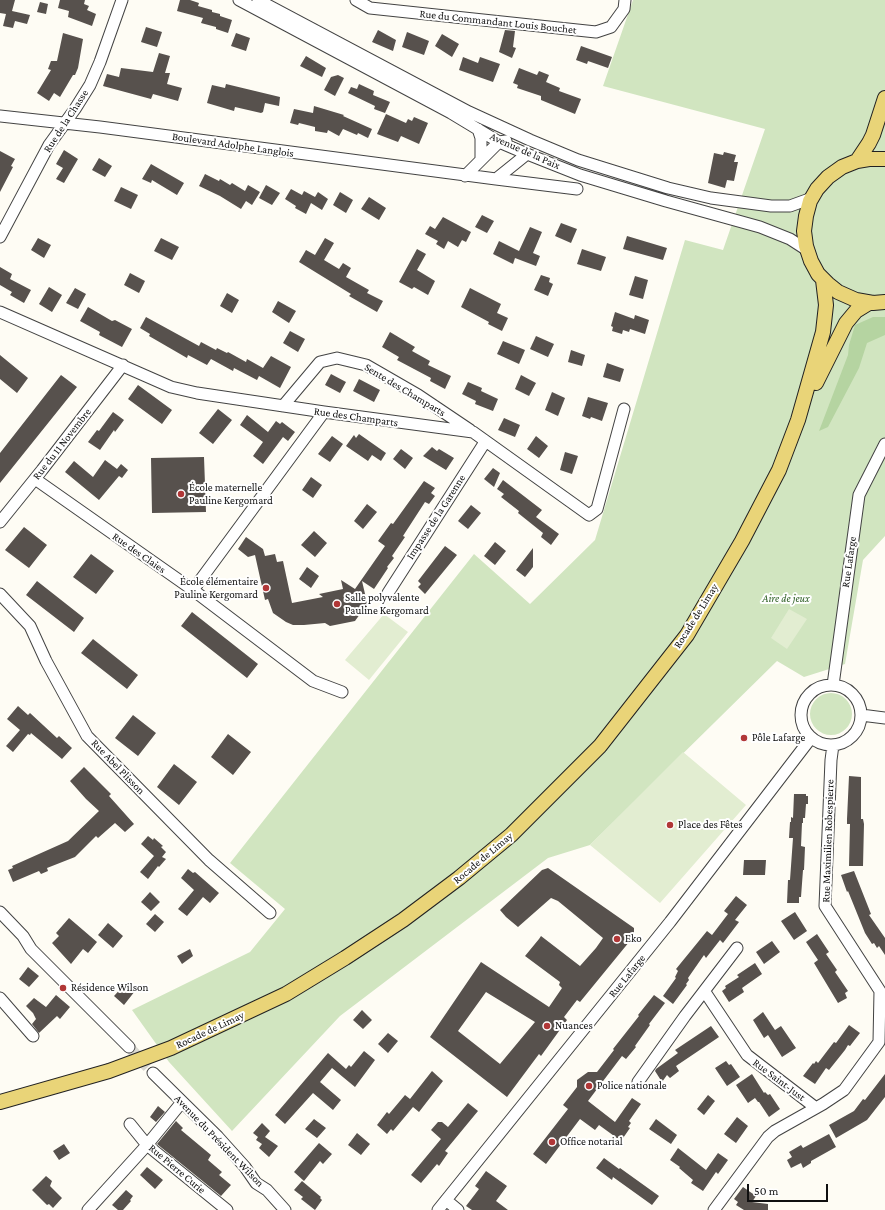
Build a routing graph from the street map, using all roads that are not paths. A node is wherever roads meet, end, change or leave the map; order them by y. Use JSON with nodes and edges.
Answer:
{"nodes":[{"id":1,"x":122,"y":0,"type":"edge"},
{"id":2,"x":239,"y":0,"type":"edge"},
{"id":3,"x":258,"y":0,"type":"edge"},
{"id":4,"x":356,"y":0,"type":"edge"},
{"id":5,"x":625,"y":0,"type":"edge"},
{"id":6,"x":885,"y":98,"type":"edge"},
{"id":7,"x":0,"y":116,"type":"edge"},
{"id":8,"x":65,"y":123,"type":"junction"},
{"id":9,"x":478,"y":129,"type":"junction"},
{"id":10,"x":530,"y":140,"type":"junction"},
{"id":11,"x":499,"y":142,"type":"junction"},
{"id":12,"x":527,"y":154,"type":"junction"},
{"id":13,"x":481,"y":159,"type":"junction"},
{"id":14,"x":885,"y":159,"type":"edge"},
{"id":15,"x":857,"y":161,"type":"junction"},
{"id":16,"x":465,"y":176,"type":"junction"},
{"id":17,"x":496,"y":179,"type":"junction"},
{"id":18,"x":577,"y":189,"type":"dead end"},
{"id":19,"x":812,"y":198,"type":"junction"},
{"id":20,"x":0,"y":237,"type":"edge"},
{"id":21,"x":807,"y":250,"type":"junction"},
{"id":22,"x":823,"y":280,"type":"junction"},
{"id":23,"x":869,"y":302,"type":"junction"},
{"id":24,"x":885,"y":302,"type":"edge"},
{"id":25,"x":0,"y":312,"type":"edge"},
{"id":26,"x":123,"y":365,"type":"junction"},
{"id":27,"x":283,"y":406,"type":"junction"},
{"id":28,"x":624,"y":409,"type":"dead end"},
{"id":29,"x":324,"y":412,"type":"junction"},
{"id":30,"x":798,"y":420,"type":"junction"},
{"id":31,"x":473,"y":432,"type":"junction"},
{"id":32,"x":485,"y":442,"type":"junction"},
{"id":33,"x":885,"y":444,"type":"edge"},
{"id":34,"x":35,"y":480,"type":"junction"},
{"id":35,"x":0,"y":522,"type":"edge"},
{"id":36,"x":193,"y":590,"type":"junction"},
{"id":37,"x":388,"y":593,"type":"dead end"},
{"id":38,"x":0,"y":594,"type":"edge"},
{"id":39,"x":833,"y":685,"type":"junction"},
{"id":40,"x":342,"y":692,"type":"dead end"},
{"id":41,"x":861,"y":715,"type":"junction"},
{"id":42,"x":885,"y":718,"type":"edge"},
{"id":43,"x":810,"y":738,"type":"junction"},
{"id":44,"x":832,"y":745,"type":"junction"},
{"id":45,"x":0,"y":912,"type":"edge"},
{"id":46,"x":270,"y":913,"type":"dead end"},
{"id":47,"x":738,"y":948,"type":"dead end"},
{"id":48,"x":704,"y":992,"type":"junction"},
{"id":49,"x":0,"y":998,"type":"edge"},
{"id":50,"x":33,"y":1036,"type":"dead end"},
{"id":51,"x":129,"y":1047,"type":"tunnel mouth"},
{"id":52,"x":153,"y":1073,"type":"tunnel mouth"},
{"id":53,"x":638,"y":1082,"type":"dead end"},
{"id":54,"x":0,"y":1102,"type":"edge"},
{"id":55,"x":182,"y":1102,"type":"junction"},
{"id":56,"x":816,"y":1108,"type":"junction"},
{"id":57,"x":130,"y":1124,"type":"dead end"},
{"id":58,"x":147,"y":1145,"type":"junction"},
{"id":59,"x":446,"y":1200,"type":"junction"},
{"id":60,"x":88,"y":1210,"type":"edge"},
{"id":61,"x":227,"y":1210,"type":"edge"},
{"id":62,"x":285,"y":1210,"type":"edge"},
{"id":63,"x":438,"y":1210,"type":"edge"},
{"id":64,"x":458,"y":1210,"type":"edge"},
{"id":65,"x":714,"y":1210,"type":"edge"}],
"edges":[{"from":1,"to":8,"type":"street","name":"Rue de la Chasse"},
{"from":2,"to":9,"type":"street","name":"Avenue de la Paix"},
{"from":3,"to":10,"type":"street","name":"Avenue de la Paix"},
{"from":4,"to":5,"type":"street","name":"Rue du Commandant Louis Bouchet"},
{"from":6,"to":15,"type":"main road"},
{"from":7,"to":8,"type":"street","name":"Boulevard Adolphe Langlois"},
{"from":8,"to":16,"type":"street","name":"Boulevard Adolphe Langlois"},
{"from":8,"to":20,"type":"street","name":"Rue de la Chasse"},
{"from":9,"to":11,"type":"street","name":"Avenue de la Paix"},
{"from":9,"to":13,"type":"street"},
{"from":10,"to":11,"type":"street"},
{"from":10,"to":19,"type":"street","name":"Avenue de la Paix"},
{"from":11,"to":12,"type":"street","name":"Avenue de la Paix"},
{"from":11,"to":13,"type":"street"},
{"from":12,"to":17,"type":"street"},
{"from":12,"to":21,"type":"street","name":"Avenue de la Paix"},
{"from":13,"to":16,"type":"street"},
{"from":14,"to":15,"type":"main road"},
{"from":15,"to":19,"type":"main road"},
{"from":16,"to":17,"type":"street","name":"Boulevard Adolphe Langlois"},
{"from":17,"to":18,"type":"street","name":"Boulevard Adolphe Langlois"},
{"from":19,"to":21,"type":"main road"},
{"from":21,"to":22,"type":"main road"},
{"from":22,"to":23,"type":"main road"},
{"from":22,"to":30,"type":"main road","name":"Rocade de Limay"},
{"from":23,"to":24,"type":"main road"},
{"from":23,"to":30,"type":"main road","name":"Rocade de Limay"},
{"from":25,"to":26,"type":"street","name":"Rue des Champarts"},
{"from":26,"to":27,"type":"street","name":"Rue des Champarts"},
{"from":26,"to":34,"type":"street","name":"Rue du 11 Novembre"},
{"from":27,"to":29,"type":"street","name":"Rue des Champarts"},
{"from":27,"to":31,"type":"street","name":"Sente des Champarts"},
{"from":28,"to":32,"type":"street"},
{"from":29,"to":31,"type":"street","name":"Rue des Champarts"},
{"from":29,"to":36,"type":"street"},
{"from":30,"to":54,"type":"main road","name":"Rocade de Limay"},
{"from":31,"to":32,"type":"street"},
{"from":32,"to":37,"type":"street","name":"Impasse de la Garenne"},
{"from":33,"to":39,"type":"street","name":"Rue Lafarge"},
{"from":34,"to":35,"type":"street","name":"Rue du 11 Novembre"},
{"from":34,"to":36,"type":"street","name":"Rue des Claies"},
{"from":36,"to":40,"type":"street","name":"Rue des Claies"},
{"from":38,"to":46,"type":"street","name":"Rue Abel Plisson"},
{"from":39,"to":41,"type":"street"},
{"from":39,"to":43,"type":"street"},
{"from":41,"to":42,"type":"street"},
{"from":41,"to":44,"type":"street"},
{"from":43,"to":44,"type":"street"},
{"from":43,"to":59,"type":"street","name":"Rue Lafarge"},
{"from":44,"to":56,"type":"street","name":"Rue Maximilien Robespierre"},
{"from":45,"to":51,"type":"street"},
{"from":47,"to":48,"type":"street"},
{"from":48,"to":53,"type":"street"},
{"from":48,"to":56,"type":"street","name":"Rue Saint-Just"},
{"from":49,"to":50,"type":"street"},
{"from":52,"to":55,"type":"street","name":"Avenue du Président Wilson"},
{"from":55,"to":58,"type":"street"},
{"from":55,"to":62,"type":"street","name":"Avenue du Président Wilson"},
{"from":56,"to":65,"type":"street","name":"Rue Maximilien Robespierre"},
{"from":57,"to":58,"type":"street","name":"Rue Pierre Curie"},
{"from":58,"to":60,"type":"street"},
{"from":58,"to":61,"type":"street","name":"Rue Pierre Curie"},
{"from":59,"to":63,"type":"street","name":"Rue Lafarge"},
{"from":59,"to":64,"type":"street"}]}
